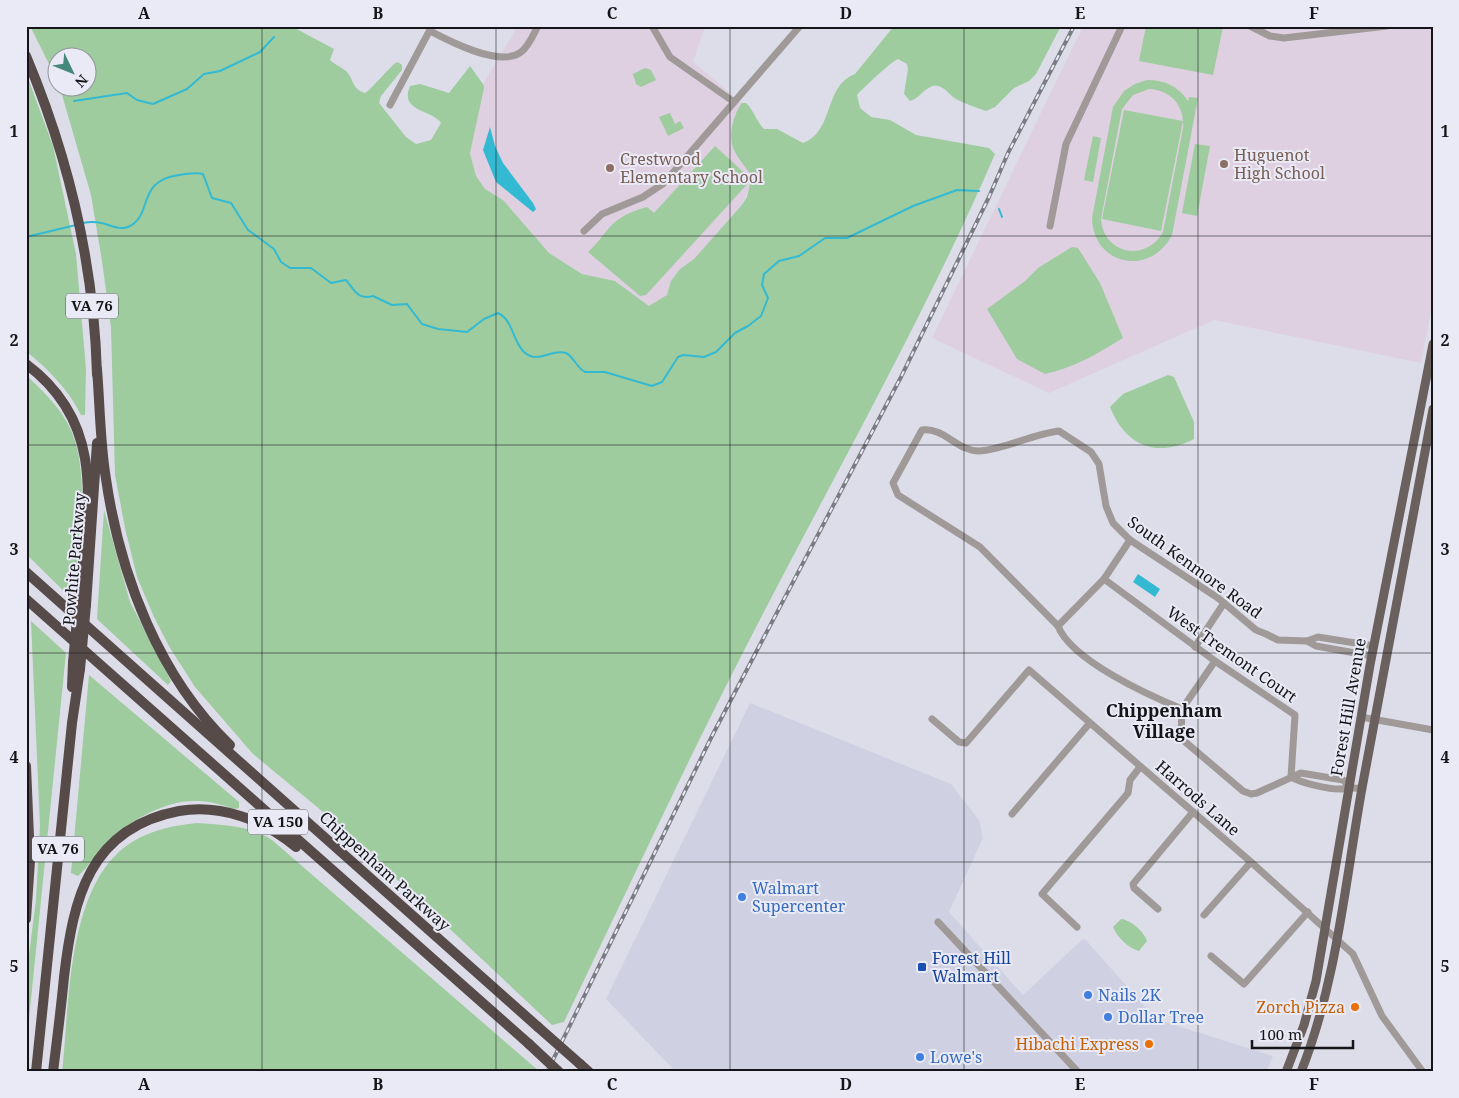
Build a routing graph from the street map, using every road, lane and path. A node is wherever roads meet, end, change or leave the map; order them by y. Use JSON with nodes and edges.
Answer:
{"nodes":[{"id":1,"x":538,"y":26,"type":"edge"},
{"id":2,"x":652,"y":26,"type":"edge"},
{"id":3,"x":800,"y":26,"type":"edge"},
{"id":4,"x":1122,"y":26,"type":"edge"},
{"id":5,"x":1250,"y":26,"type":"edge"},
{"id":6,"x":1387,"y":26,"type":"edge"},
{"id":7,"x":431,"y":28,"type":"edge"},
{"id":8,"x":26,"y":56,"type":"edge"},
{"id":9,"x":734,"y":102,"type":"junction"},
{"id":10,"x":390,"y":105,"type":"dead end"},
{"id":11,"x":1050,"y":226,"type":"dead end"},
{"id":12,"x":584,"y":231,"type":"dead end"},
{"id":13,"x":1433,"y":344,"type":"edge"},
{"id":14,"x":26,"y":364,"type":"edge"},
{"id":15,"x":97,"y":369,"type":"junction"},
{"id":16,"x":1433,"y":409,"type":"edge"},
{"id":17,"x":1130,"y":540,"type":"junction"},
{"id":18,"x":26,"y":572,"type":"edge"},
{"id":19,"x":1104,"y":579,"type":"junction"},
{"id":20,"x":26,"y":599,"type":"edge"},
{"id":21,"x":82,"y":601,"type":"junction"},
{"id":22,"x":1224,"y":603,"type":"junction"},
{"id":23,"x":26,"y":608,"type":"edge"},
{"id":24,"x":1058,"y":626,"type":"junction"},
{"id":25,"x":63,"y":632,"type":"junction"},
{"id":26,"x":1307,"y":641,"type":"junction"},
{"id":27,"x":1195,"y":646,"type":"junction"},
{"id":28,"x":1374,"y":646,"type":"junction"},
{"id":29,"x":1372,"y":656,"type":"junction"},
{"id":30,"x":1215,"y":661,"type":"junction"},
{"id":31,"x":1182,"y":709,"type":"junction"},
{"id":32,"x":1361,"y":717,"type":"junction"},
{"id":33,"x":932,"y":719,"type":"dead end"},
{"id":34,"x":1374,"y":720,"type":"junction"},
{"id":35,"x":1089,"y":724,"type":"junction"},
{"id":36,"x":1433,"y":730,"type":"edge"},
{"id":37,"x":26,"y":766,"type":"edge"},
{"id":38,"x":1140,"y":767,"type":"junction"},
{"id":39,"x":1291,"y":778,"type":"junction"},
{"id":40,"x":1349,"y":786,"type":"junction"},
{"id":41,"x":1362,"y":789,"type":"junction"},
{"id":42,"x":1193,"y":812,"type":"junction"},
{"id":43,"x":1012,"y":814,"type":"dead end"},
{"id":44,"x":1251,"y":862,"type":"junction"},
{"id":45,"x":383,"y":890,"type":"junction"},
{"id":46,"x":370,"y":905,"type":"junction"},
{"id":47,"x":1158,"y":909,"type":"dead end"},
{"id":48,"x":1308,"y":912,"type":"junction"},
{"id":49,"x":1204,"y":915,"type":"dead end"},
{"id":50,"x":26,"y":919,"type":"edge"},
{"id":51,"x":938,"y":922,"type":"dead end"},
{"id":52,"x":1077,"y":927,"type":"dead end"},
{"id":53,"x":1325,"y":930,"type":"junction"},
{"id":54,"x":1337,"y":941,"type":"junction"},
{"id":55,"x":1211,"y":956,"type":"dead end"},
{"id":56,"x":36,"y":1072,"type":"edge"},
{"id":57,"x":54,"y":1072,"type":"edge"},
{"id":58,"x":560,"y":1072,"type":"edge"},
{"id":59,"x":589,"y":1072,"type":"edge"},
{"id":60,"x":1078,"y":1072,"type":"edge"},
{"id":61,"x":1286,"y":1072,"type":"edge"},
{"id":62,"x":1301,"y":1072,"type":"edge"},
{"id":63,"x":1423,"y":1072,"type":"edge"}],
"edges":[{"from":1,"to":7,"type":"street"},
{"from":2,"to":9,"type":"street"},
{"from":3,"to":9,"type":"street"},
{"from":4,"to":11,"type":"street"},
{"from":5,"to":6,"type":"street"},
{"from":7,"to":10,"type":"street"},
{"from":8,"to":15,"type":"highway","name":"Powhite Parkway","number":"VA 76"},
{"from":9,"to":12,"type":"street"},
{"from":13,"to":28,"type":"main road","name":"Forest Hill Avenue"},
{"from":14,"to":21,"type":"highway"},
{"from":15,"to":21,"type":"highway","name":"Powhite Parkway","number":"VA 76"},
{"from":15,"to":45,"type":"highway"},
{"from":16,"to":34,"type":"main road","name":"Forest Hill Avenue"},
{"from":17,"to":19,"type":"street"},
{"from":17,"to":22,"type":"street","name":"South Kenmore Road"},
{"from":17,"to":24,"type":"street","name":"South Kenmore Road"},
{"from":18,"to":45,"type":"highway","name":"Chippenham Parkway","number":"VA 150"},
{"from":19,"to":24,"type":"street"},
{"from":19,"to":27,"type":"street","name":"West Tremont Court"},
{"from":20,"to":25,"type":"highway","number":"VA 150"},
{"from":21,"to":56,"type":"highway","name":"Powhite Parkway","number":"VA 76","bridge":true},
{"from":22,"to":26,"type":"street","name":"South Kenmore Road"},
{"from":22,"to":27,"type":"street"},
{"from":23,"to":25,"type":"highway"},
{"from":24,"to":31,"type":"street"},
{"from":25,"to":46,"type":"highway","number":"VA 150"},
{"from":26,"to":28,"type":"street","name":"South Kenmore Road"},
{"from":26,"to":29,"type":"street","name":"South Kenmore Road"},
{"from":27,"to":30,"type":"street","name":"West Tremont Court"},
{"from":28,"to":29,"type":"main road","name":"Forest Hill Avenue"},
{"from":29,"to":32,"type":"main road","name":"Forest Hill Avenue"},
{"from":30,"to":31,"type":"street"},
{"from":30,"to":39,"type":"street","name":"West Tremont Court"},
{"from":31,"to":39,"type":"street"},
{"from":32,"to":34,"type":"street"},
{"from":32,"to":40,"type":"main road","name":"Forest Hill Avenue"},
{"from":33,"to":35,"type":"street","name":"Harrods Lane"},
{"from":34,"to":36,"type":"street"},
{"from":34,"to":41,"type":"main road","name":"Forest Hill Avenue"},
{"from":35,"to":38,"type":"street","name":"Harrods Lane"},
{"from":35,"to":43,"type":"street"},
{"from":37,"to":50,"type":"highway","number":"VA 76"},
{"from":38,"to":42,"type":"street","name":"Harrods Lane"},
{"from":38,"to":52,"type":"street"},
{"from":39,"to":40,"type":"street"},
{"from":40,"to":41,"type":"street"},
{"from":40,"to":53,"type":"main road","name":"Forest Hill Avenue"},
{"from":41,"to":54,"type":"main road","name":"Forest Hill Avenue"},
{"from":42,"to":44,"type":"street","name":"Harrods Lane"},
{"from":42,"to":47,"type":"street"},
{"from":44,"to":48,"type":"street","name":"Harrods Lane"},
{"from":44,"to":49,"type":"street"},
{"from":45,"to":59,"type":"highway","name":"Chippenham Parkway","number":"VA 150","bridge":true},
{"from":46,"to":57,"type":"highway"},
{"from":46,"to":58,"type":"highway","number":"VA 150","bridge":true},
{"from":48,"to":53,"type":"street","name":"Harrods Lane"},
{"from":48,"to":55,"type":"street"},
{"from":51,"to":60,"type":"street"},
{"from":53,"to":54,"type":"street","name":"Harrods Lane"},
{"from":53,"to":61,"type":"main road","name":"Forest Hill Avenue"},
{"from":54,"to":62,"type":"main road","name":"Forest Hill Avenue"},
{"from":54,"to":63,"type":"street","name":"Harrods Lane"}]}
